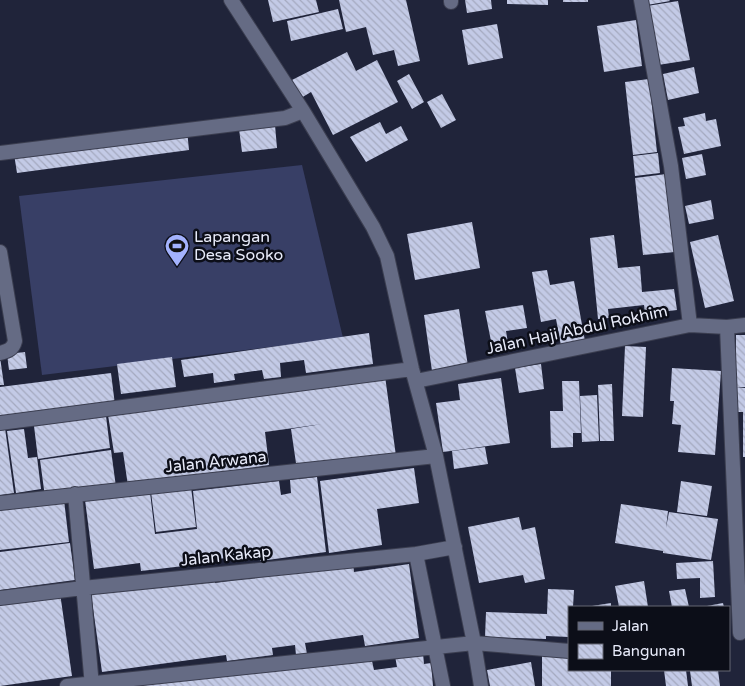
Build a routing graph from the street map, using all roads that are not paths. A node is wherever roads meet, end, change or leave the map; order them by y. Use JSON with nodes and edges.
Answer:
{"nodes":[{"id":1,"x":230,"y":0,"type":"edge"},
{"id":2,"x":641,"y":0,"type":"edge"},
{"id":3,"x":303,"y":111,"type":"junction"},
{"id":4,"x":0,"y":153,"type":"edge"},
{"id":5,"x":0,"y":252,"type":"edge"},
{"id":6,"x":690,"y":324,"type":"junction"},
{"id":7,"x":745,"y":325,"type":"edge"},
{"id":8,"x":727,"y":328,"type":"junction"},
{"id":9,"x":0,"y":353,"type":"edge"},
{"id":10,"x":414,"y":375,"type":"junction"},
{"id":11,"x":0,"y":423,"type":"edge"},
{"id":12,"x":436,"y":456,"type":"junction"},
{"id":13,"x":75,"y":494,"type":"junction"},
{"id":14,"x":0,"y":503,"type":"edge"},
{"id":15,"x":455,"y":547,"type":"junction"},
{"id":16,"x":416,"y":554,"type":"junction"},
{"id":17,"x":83,"y":588,"type":"junction"},
{"id":18,"x":0,"y":598,"type":"edge"},
{"id":19,"x":738,"y":633,"type":"edge"},
{"id":20,"x":474,"y":643,"type":"junction"},
{"id":21,"x":435,"y":646,"type":"junction"},
{"id":22,"x":568,"y":651,"type":"edge"},
{"id":23,"x":92,"y":685,"type":"edge"},
{"id":24,"x":67,"y":686,"type":"edge"},
{"id":25,"x":443,"y":686,"type":"edge"},
{"id":26,"x":481,"y":686,"type":"edge"}],
"edges":[{"from":1,"to":3,"type":"street"},
{"from":2,"to":6,"type":"street"},
{"from":3,"to":4,"type":"street"},
{"from":3,"to":10,"type":"street"},
{"from":5,"to":9,"type":"street"},
{"from":6,"to":8,"type":"street","name":"Jalan Haji Abdul Rokhim"},
{"from":6,"to":10,"type":"street","name":"Jalan Haji Abdul Rokhim"},
{"from":7,"to":8,"type":"street","name":"Jalan Haji Abdul Rokhim"},
{"from":8,"to":19,"type":"street"},
{"from":10,"to":11,"type":"street","name":"Jalan Haji Abdul Rokhim"},
{"from":10,"to":12,"type":"street"},
{"from":12,"to":13,"type":"street","name":"Jalan Arwana"},
{"from":12,"to":15,"type":"street"},
{"from":13,"to":14,"type":"street","name":"Jalan Arwana"},
{"from":13,"to":17,"type":"street"},
{"from":15,"to":16,"type":"street","name":"Jalan Kakap"},
{"from":15,"to":20,"type":"street"},
{"from":16,"to":17,"type":"street","name":"Jalan Kakap"},
{"from":16,"to":21,"type":"street"},
{"from":17,"to":18,"type":"street","name":"Jalan Kakap"},
{"from":17,"to":23,"type":"street"},
{"from":20,"to":21,"type":"street"},
{"from":20,"to":22,"type":"street"},
{"from":20,"to":26,"type":"street"},
{"from":21,"to":23,"type":"street"},
{"from":21,"to":25,"type":"street"},
{"from":23,"to":24,"type":"street"}]}
